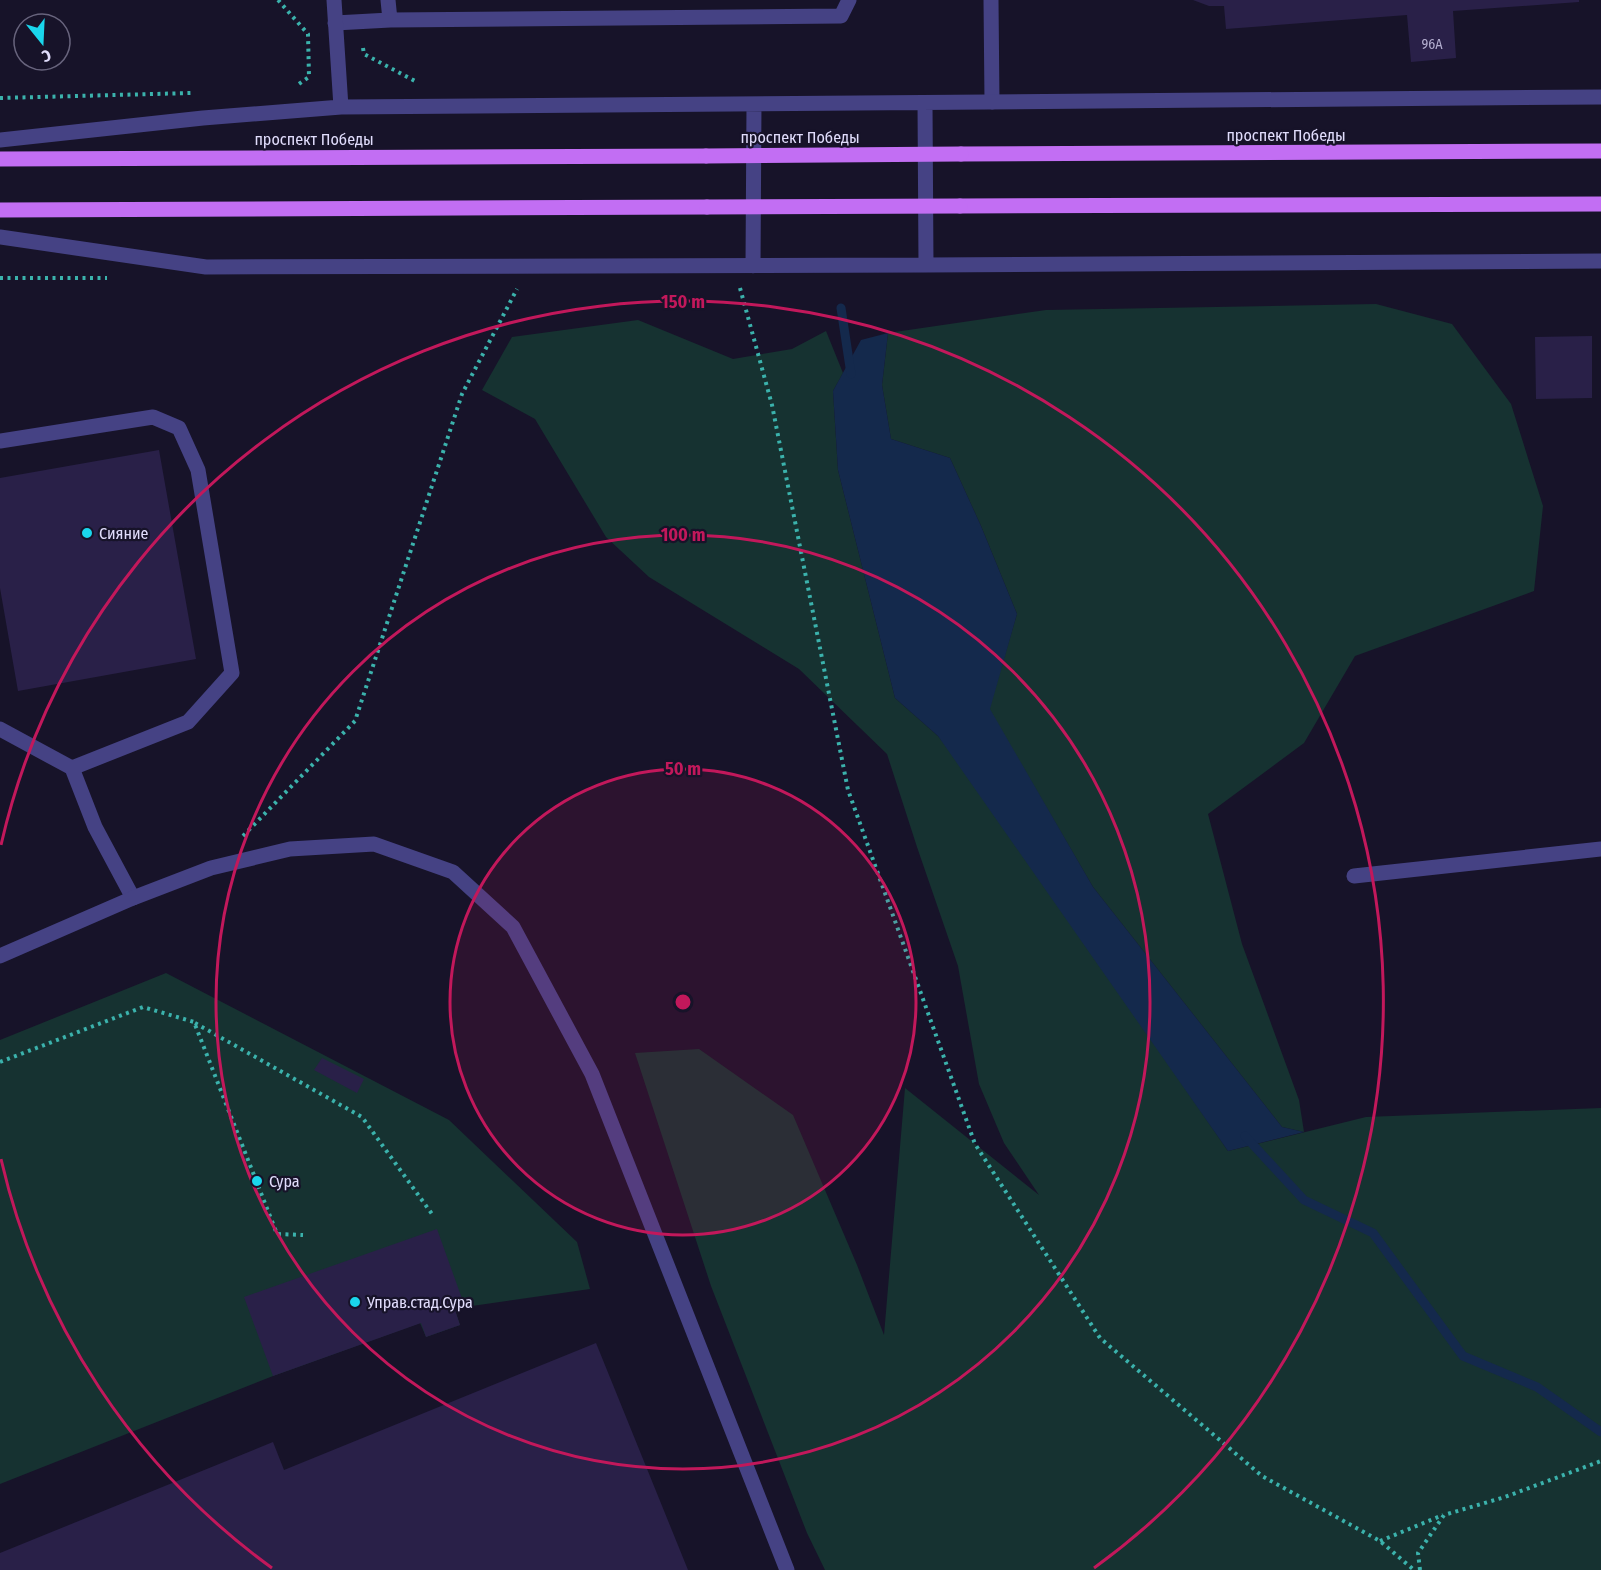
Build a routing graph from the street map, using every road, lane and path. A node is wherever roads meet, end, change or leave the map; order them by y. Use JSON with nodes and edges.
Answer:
{"nodes":[{"id":1,"x":278,"y":0,"type":"edge"},
{"id":2,"x":334,"y":0,"type":"edge"},
{"id":3,"x":388,"y":0,"type":"edge"},
{"id":4,"x":849,"y":0,"type":"edge"},
{"id":5,"x":991,"y":0,"type":"edge"},
{"id":6,"x":390,"y":20,"type":"junction"},
{"id":7,"x":335,"y":23,"type":"junction"},
{"id":8,"x":290,"y":91,"type":"dead end"},
{"id":9,"x":200,"y":93,"type":"dead end"},
{"id":10,"x":1601,"y":97,"type":"edge"},
{"id":11,"x":0,"y":98,"type":"edge"},
{"id":12,"x":992,"y":102,"type":"junction"},
{"id":13,"x":925,"y":103,"type":"junction"},
{"id":14,"x":754,"y":104,"type":"junction"},
{"id":15,"x":341,"y":107,"type":"junction"},
{"id":16,"x":0,"y":140,"type":"edge"},
{"id":17,"x":1601,"y":151,"type":"edge"},
{"id":18,"x":0,"y":159,"type":"edge"},
{"id":19,"x":1601,"y":204,"type":"edge"},
{"id":20,"x":0,"y":210,"type":"edge"},
{"id":21,"x":0,"y":237,"type":"edge"},
{"id":22,"x":1601,"y":261,"type":"edge"},
{"id":23,"x":926,"y":265,"type":"junction"},
{"id":24,"x":753,"y":266,"type":"junction"},
{"id":25,"x":521,"y":281,"type":"dead end"},
{"id":26,"x":738,"y":281,"type":"dead end"},
{"id":27,"x":0,"y":441,"type":"edge"},
{"id":28,"x":0,"y":729,"type":"edge"},
{"id":29,"x":72,"y":768,"type":"junction"},
{"id":30,"x":1601,"y":849,"type":"edge"},
{"id":31,"x":211,"y":868,"type":"junction"},
{"id":32,"x":1354,"y":876,"type":"dead end"},
{"id":33,"x":133,"y":898,"type":"junction"},
{"id":34,"x":0,"y":956,"type":"edge"},
{"id":35,"x":194,"y":1022,"type":"junction"},
{"id":36,"x":0,"y":1062,"type":"edge"},
{"id":37,"x":432,"y":1214,"type":"dead end"},
{"id":38,"x":303,"y":1235,"type":"dead end"},
{"id":39,"x":1601,"y":1461,"type":"edge"},
{"id":40,"x":1444,"y":1515,"type":"junction"},
{"id":41,"x":1380,"y":1541,"type":"junction"},
{"id":42,"x":787,"y":1570,"type":"edge"},
{"id":43,"x":1414,"y":1570,"type":"edge"},
{"id":44,"x":1420,"y":1570,"type":"edge"}],
"edges":[{"from":1,"to":8,"type":"path"},
{"from":2,"to":7,"type":"street"},
{"from":3,"to":6,"type":"street"},
{"from":4,"to":6,"type":"street"},
{"from":5,"to":12,"type":"street"},
{"from":6,"to":7,"type":"street"},
{"from":7,"to":15,"type":"street"},
{"from":9,"to":11,"type":"path"},
{"from":10,"to":12,"type":"street"},
{"from":12,"to":13,"type":"street"},
{"from":13,"to":14,"type":"street"},
{"from":13,"to":23,"type":"street"},
{"from":14,"to":15,"type":"street"},
{"from":14,"to":24,"type":"street"},
{"from":15,"to":16,"type":"street"},
{"from":17,"to":18,"type":"main road","name":"проспект Победы","bridge":true},
{"from":19,"to":20,"type":"main road","bridge":true},
{"from":21,"to":24,"type":"street"},
{"from":22,"to":23,"type":"street"},
{"from":23,"to":24,"type":"street"},
{"from":25,"to":31,"type":"path"},
{"from":26,"to":41,"type":"path"},
{"from":27,"to":29,"type":"street"},
{"from":28,"to":29,"type":"street"},
{"from":29,"to":33,"type":"street"},
{"from":30,"to":32,"type":"street"},
{"from":31,"to":33,"type":"street"},
{"from":31,"to":42,"type":"street"},
{"from":33,"to":34,"type":"street"},
{"from":35,"to":36,"type":"path"},
{"from":35,"to":37,"type":"path"},
{"from":35,"to":38,"type":"path"},
{"from":39,"to":40,"type":"path"},
{"from":40,"to":41,"type":"path"},
{"from":40,"to":44,"type":"path"},
{"from":41,"to":43,"type":"path"}]}
